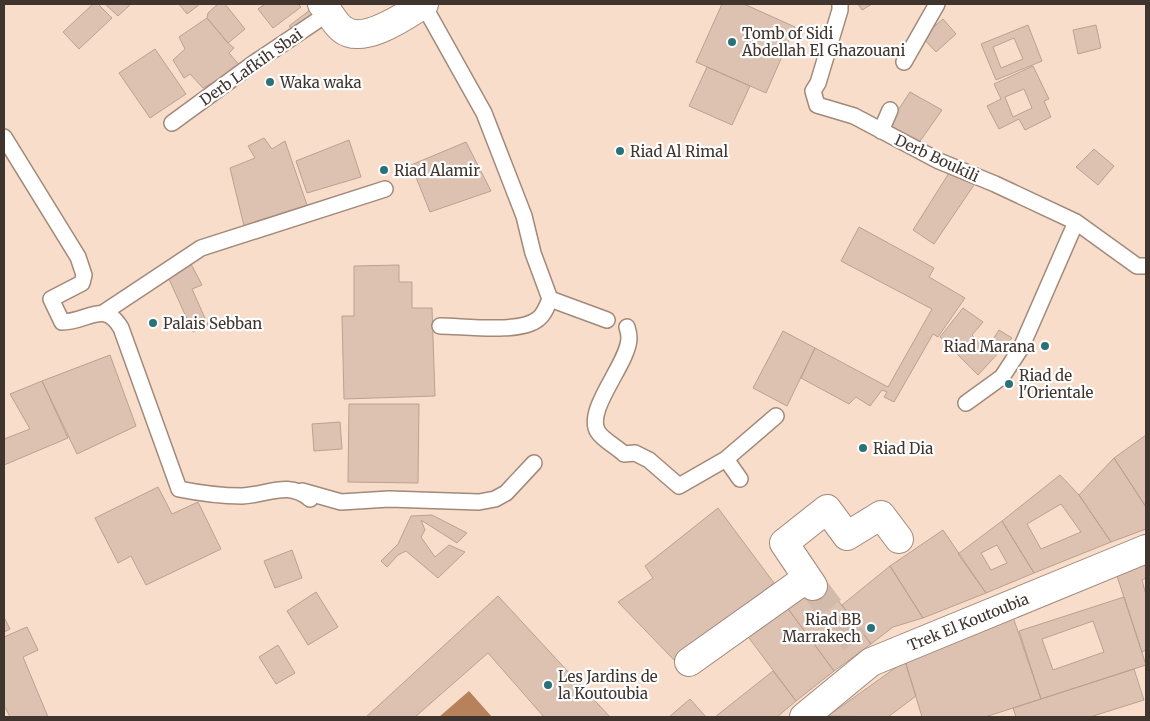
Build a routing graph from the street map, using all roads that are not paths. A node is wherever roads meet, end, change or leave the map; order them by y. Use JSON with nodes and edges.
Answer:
{"nodes":[{"id":1,"x":423,"y":4,"type":"edge"},
{"id":2,"x":840,"y":4,"type":"edge"},
{"id":3,"x":937,"y":4,"type":"edge"},
{"id":4,"x":326,"y":8,"type":"edge"},
{"id":5,"x":904,"y":62,"type":"dead end"},
{"id":6,"x":890,"y":110,"type":"dead end"},
{"id":7,"x":172,"y":123,"type":"dead end"},
{"id":8,"x":881,"y":131,"type":"junction"},
{"id":9,"x":4,"y":137,"type":"edge"},
{"id":10,"x":385,"y":189,"type":"dead end"},
{"id":11,"x":1076,"y":222,"type":"junction"},
{"id":12,"x":1146,"y":266,"type":"edge"},
{"id":13,"x":550,"y":299,"type":"junction"},
{"id":14,"x":103,"y":313,"type":"junction"},
{"id":15,"x":607,"y":320,"type":"dead end"},
{"id":16,"x":440,"y":326,"type":"dead end"},
{"id":17,"x":627,"y":327,"type":"dead end"},
{"id":18,"x":966,"y":403,"type":"dead end"},
{"id":19,"x":776,"y":416,"type":"dead end"},
{"id":20,"x":726,"y":459,"type":"junction"},
{"id":21,"x":534,"y":463,"type":"dead end"},
{"id":22,"x":740,"y":479,"type":"dead end"},
{"id":23,"x":899,"y":539,"type":"dead end"},
{"id":24,"x":1146,"y":549,"type":"edge"},
{"id":25,"x":689,"y":662,"type":"dead end"},
{"id":26,"x":804,"y":717,"type":"edge"}],
"edges":[{"from":1,"to":4,"type":"street"},
{"from":1,"to":13,"type":"lane"},
{"from":2,"to":8,"type":"lane","name":"Derb Boukili"},
{"from":3,"to":5,"type":"lane"},
{"from":4,"to":7,"type":"lane","name":"Derb Lafkih Sbai"},
{"from":6,"to":8,"type":"lane"},
{"from":8,"to":11,"type":"lane","name":"Derb Boukili"},
{"from":9,"to":14,"type":"lane"},
{"from":10,"to":14,"type":"lane"},
{"from":11,"to":12,"type":"lane","name":"Derb Boukili"},
{"from":11,"to":18,"type":"lane"},
{"from":13,"to":15,"type":"lane"},
{"from":13,"to":16,"type":"lane"},
{"from":14,"to":21,"type":"lane"},
{"from":17,"to":20,"type":"lane"},
{"from":19,"to":20,"type":"lane"},
{"from":20,"to":22,"type":"lane"},
{"from":23,"to":25,"type":"street"},
{"from":24,"to":26,"type":"street","name":"Trek El Koutoubia"}]}
